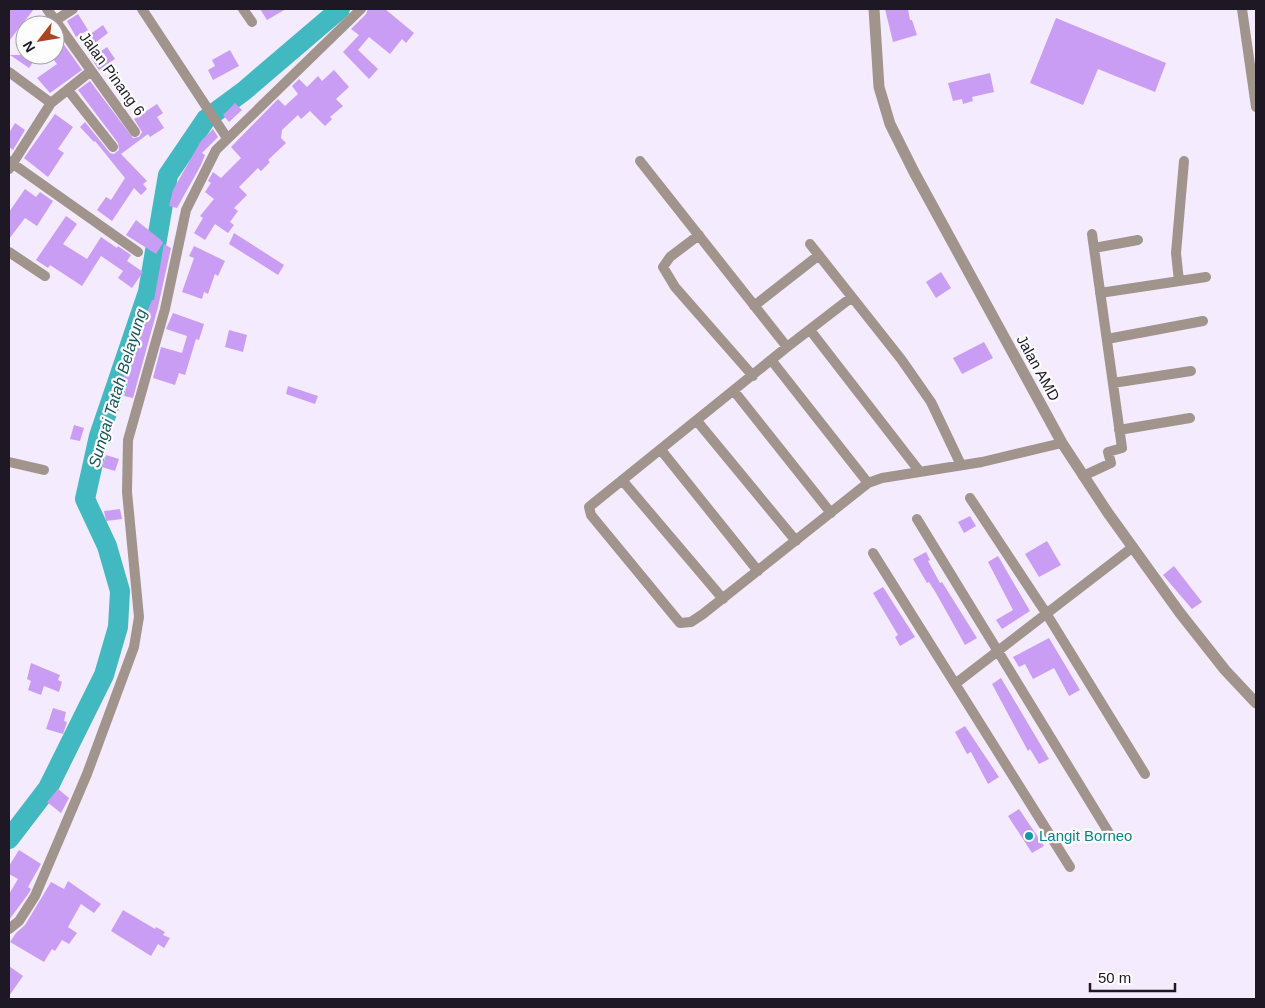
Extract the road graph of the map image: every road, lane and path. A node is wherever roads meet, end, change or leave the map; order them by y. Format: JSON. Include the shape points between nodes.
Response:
{"nodes":[{"id":1,"x":142,"y":9,"type":"edge"},
{"id":2,"x":243,"y":9,"type":"edge"},
{"id":3,"x":361,"y":9,"type":"edge"},
{"id":4,"x":874,"y":9,"type":"edge"},
{"id":5,"x":1242,"y":9,"type":"edge"},
{"id":6,"x":252,"y":22,"type":"dead end"},
{"id":7,"x":65,"y":33,"type":"edge"},
{"id":8,"x":91,"y":71,"type":"junction"},
{"id":9,"x":9,"y":72,"type":"edge"},
{"id":10,"x":68,"y":90,"type":"junction"},
{"id":11,"x":51,"y":103,"type":"junction"},
{"id":12,"x":1256,"y":107,"type":"edge"},
{"id":13,"x":135,"y":132,"type":"dead end"},
{"id":14,"x":227,"y":138,"type":"junction"},
{"id":15,"x":114,"y":147,"type":"dead end"},
{"id":16,"x":640,"y":161,"type":"dead end"},
{"id":17,"x":1184,"y":161,"type":"dead end"},
{"id":18,"x":10,"y":165,"type":"edge"},
{"id":19,"x":1092,"y":234,"type":"dead end"},
{"id":20,"x":699,"y":235,"type":"junction"},
{"id":21,"x":1138,"y":240,"type":"dead end"},
{"id":22,"x":810,"y":244,"type":"dead end"},
{"id":23,"x":1094,"y":248,"type":"junction"},
{"id":24,"x":9,"y":252,"type":"edge"},
{"id":25,"x":138,"y":252,"type":"dead end"},
{"id":26,"x":819,"y":255,"type":"junction"},
{"id":27,"x":45,"y":276,"type":"dead end"},
{"id":28,"x":1206,"y":276,"type":"dead end"},
{"id":29,"x":1179,"y":281,"type":"junction"},
{"id":30,"x":1100,"y":293,"type":"junction"},
{"id":31,"x":852,"y":297,"type":"junction"},
{"id":32,"x":754,"y":306,"type":"junction"},
{"id":33,"x":1203,"y":321,"type":"dead end"},
{"id":34,"x":810,"y":330,"type":"junction"},
{"id":35,"x":1107,"y":340,"type":"junction"},
{"id":36,"x":787,"y":347,"type":"junction"},
{"id":37,"x":772,"y":361,"type":"junction"},
{"id":38,"x":1191,"y":371,"type":"dead end"},
{"id":39,"x":753,"y":376,"type":"junction"},
{"id":40,"x":1113,"y":383,"type":"junction"},
{"id":41,"x":734,"y":391,"type":"junction"},
{"id":42,"x":1190,"y":418,"type":"dead end"},
{"id":43,"x":696,"y":421,"type":"junction"},
{"id":44,"x":1119,"y":430,"type":"junction"},
{"id":45,"x":1062,"y":443,"type":"junction"},
{"id":46,"x":661,"y":450,"type":"junction"},
{"id":47,"x":9,"y":462,"type":"edge"},
{"id":48,"x":961,"y":465,"type":"junction"},
{"id":49,"x":44,"y":470,"type":"dead end"},
{"id":50,"x":920,"y":472,"type":"junction"},
{"id":51,"x":1083,"y":476,"type":"junction"},
{"id":52,"x":622,"y":480,"type":"junction"},
{"id":53,"x":868,"y":483,"type":"junction"},
{"id":54,"x":970,"y":498,"type":"dead end"},
{"id":55,"x":831,"y":513,"type":"junction"},
{"id":56,"x":917,"y":519,"type":"dead end"},
{"id":57,"x":796,"y":541,"type":"junction"},
{"id":58,"x":1133,"y":547,"type":"junction"},
{"id":59,"x":873,"y":553,"type":"dead end"},
{"id":60,"x":758,"y":571,"type":"junction"},
{"id":61,"x":723,"y":599,"type":"junction"},
{"id":62,"x":1046,"y":613,"type":"junction"},
{"id":63,"x":998,"y":652,"type":"junction"},
{"id":64,"x":955,"y":684,"type":"junction"},
{"id":65,"x":1256,"y":703,"type":"edge"},
{"id":66,"x":1145,"y":774,"type":"dead end"},
{"id":67,"x":1109,"y":833,"type":"dead end"},
{"id":68,"x":1070,"y":867,"type":"dead end"},
{"id":69,"x":9,"y":929,"type":"edge"}],
"edges":[{"from":1,"to":14,"type":"street"},
{"from":2,"to":6,"type":"street"},
{"from":3,"to":14,"type":"street"},
{"from":4,"to":45,"type":"street","name":"Jalan AMD","via":[[879,87],[890,124]]},
{"from":5,"to":12,"type":"street"},
{"from":7,"to":8,"type":"street","name":"Jalan Pinang 6"},
{"from":8,"to":10,"type":"street"},
{"from":8,"to":13,"type":"street","name":"Jalan Pinang 6"},
{"from":9,"to":11,"type":"street"},
{"from":10,"to":11,"type":"street"},
{"from":10,"to":15,"type":"street"},
{"from":11,"to":18,"type":"street"},
{"from":14,"to":69,"type":"street","via":[[208,163],[186,210],[165,309],[128,440],[127,492],[139,617],[134,647],[87,774],[35,896],[19,921]]},
{"from":16,"to":20,"type":"street"},
{"from":17,"to":29,"type":"street","via":[[1176,253]]},
{"from":18,"to":25,"type":"street"},
{"from":19,"to":23,"type":"street"},
{"from":20,"to":32,"type":"street"},
{"from":20,"to":39,"type":"street","via":[[670,257],[663,267],[675,287]]},
{"from":21,"to":23,"type":"street"},
{"from":22,"to":26,"type":"street"},
{"from":23,"to":30,"type":"street"},
{"from":24,"to":27,"type":"street"},
{"from":26,"to":31,"type":"street"},
{"from":26,"to":32,"type":"street"},
{"from":28,"to":29,"type":"street"},
{"from":29,"to":30,"type":"street"},
{"from":30,"to":35,"type":"street"},
{"from":31,"to":34,"type":"street"},
{"from":31,"to":48,"type":"street","via":[[931,402]]},
{"from":32,"to":36,"type":"street"},
{"from":33,"to":35,"type":"street"},
{"from":34,"to":36,"type":"street"},
{"from":34,"to":50,"type":"street"},
{"from":35,"to":40,"type":"street"},
{"from":36,"to":37,"type":"street"},
{"from":37,"to":39,"type":"street"},
{"from":37,"to":53,"type":"street"},
{"from":38,"to":40,"type":"street"},
{"from":39,"to":41,"type":"street"},
{"from":40,"to":44,"type":"street"},
{"from":41,"to":43,"type":"street"},
{"from":41,"to":55,"type":"street"},
{"from":42,"to":44,"type":"street"},
{"from":43,"to":46,"type":"street"},
{"from":43,"to":57,"type":"street"},
{"from":44,"to":51,"type":"street","via":[[1122,448],[1108,452],[1111,463]]},
{"from":45,"to":48,"type":"street"},
{"from":45,"to":51,"type":"street","name":"Jalan AMD"},
{"from":46,"to":52,"type":"street"},
{"from":46,"to":60,"type":"street"},
{"from":47,"to":49,"type":"street"},
{"from":48,"to":50,"type":"street"},
{"from":50,"to":53,"type":"street"},
{"from":51,"to":58,"type":"street","name":"Jalan AMD"},
{"from":52,"to":61,"type":"street"},
{"from":52,"to":61,"type":"street","via":[[594,501],[589,507],[591,515],[680,623],[691,622]]},
{"from":53,"to":55,"type":"street"},
{"from":54,"to":62,"type":"street"},
{"from":55,"to":57,"type":"street"},
{"from":56,"to":63,"type":"street"},
{"from":57,"to":60,"type":"street"},
{"from":58,"to":62,"type":"street"},
{"from":58,"to":65,"type":"street","name":"Jalan AMD","via":[[1185,620]]},
{"from":59,"to":64,"type":"street"},
{"from":60,"to":61,"type":"street"},
{"from":62,"to":63,"type":"street"},
{"from":62,"to":66,"type":"street"},
{"from":63,"to":64,"type":"street"},
{"from":63,"to":67,"type":"street"},
{"from":64,"to":68,"type":"street"}]}
